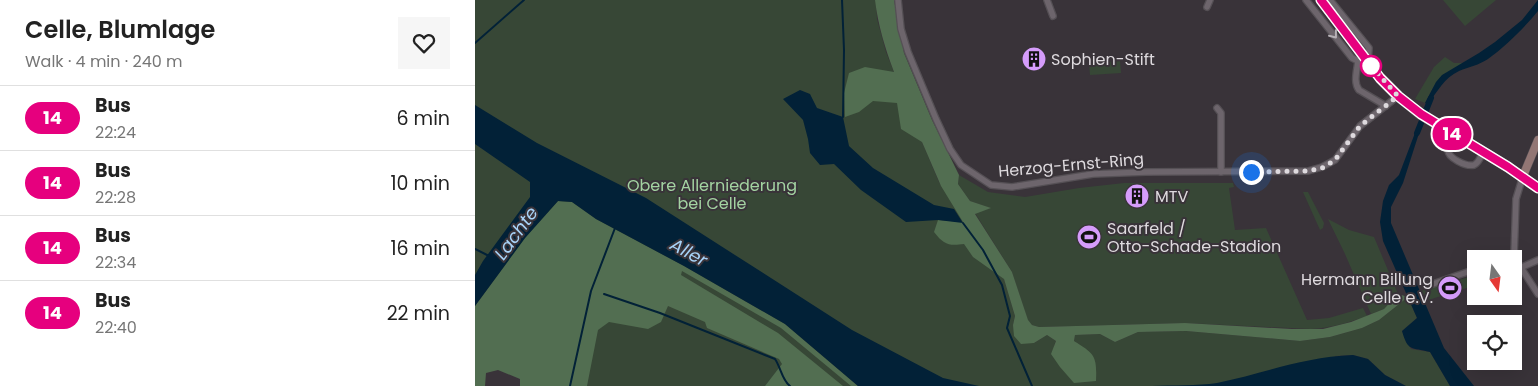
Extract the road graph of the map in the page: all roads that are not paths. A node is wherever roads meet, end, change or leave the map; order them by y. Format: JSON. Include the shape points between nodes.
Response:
{"nodes":[{"id":1,"x":898,"y":0,"type":"edge"},
{"id":2,"x":1047,"y":0,"type":"edge"},
{"id":3,"x":1210,"y":0,"type":"edge"},
{"id":4,"x":1306,"y":0,"type":"edge"},
{"id":5,"x":1321,"y":0,"type":"edge"},
{"id":6,"x":1330,"y":0,"type":"edge"},
{"id":7,"x":1207,"y":7,"type":"dead end"},
{"id":8,"x":1053,"y":16,"type":"dead end"},
{"id":9,"x":1338,"y":16,"type":"junction"},
{"id":10,"x":1363,"y":61,"type":"junction"},
{"id":11,"x":1398,"y":96,"type":"junction"},
{"id":12,"x":1386,"y":106,"type":"junction"},
{"id":13,"x":1217,"y":108,"type":"dead end"},
{"id":14,"x":1453,"y":134,"type":"junction"},
{"id":15,"x":1538,"y":140,"type":"edge"},
{"id":16,"x":1483,"y":152,"type":"junction"},
{"id":17,"x":1221,"y":172,"type":"junction"},
{"id":18,"x":1523,"y":176,"type":"junction"},
{"id":19,"x":1538,"y":188,"type":"edge"},
{"id":20,"x":1513,"y":250,"type":"edge"},
{"id":21,"x":1538,"y":260,"type":"edge"},
{"id":22,"x":1523,"y":267,"type":"edge"},
{"id":23,"x":1523,"y":272,"type":"edge"},
{"id":24,"x":1467,"y":273,"type":"edge"},
{"id":25,"x":1429,"y":285,"type":"dead end"},
{"id":26,"x":1538,"y":294,"type":"edge"}],
"edges":[{"from":1,"to":17,"type":"street","name":"Herzog-Ernst-Ring","via":[[907,52],[950,149],[961,165],[991,185],[1033,185],[1093,174]]},
{"from":2,"to":8,"type":"street"},
{"from":3,"to":7,"type":"street"},
{"from":4,"to":10,"type":"street","one_way":true,"via":[[1352,58]]},
{"from":5,"to":9,"type":"main road"},
{"from":6,"to":9,"type":"street"},
{"from":9,"to":10,"type":"main road"},
{"from":10,"to":11,"type":"main road"},
{"from":10,"to":12,"type":"street","via":[[1355,81],[1359,90]]},
{"from":11,"to":12,"type":"street","name":"Herzog-Ernst-Ring"},
{"from":11,"to":14,"type":"main road"},
{"from":12,"to":17,"type":"street","name":"Herzog-Ernst-Ring","via":[[1360,126],[1335,160],[1322,168]]},
{"from":13,"to":17,"type":"street","via":[[1221,113]]},
{"from":14,"to":16,"type":"main road"},
{"from":14,"to":16,"type":"street","via":[[1448,148],[1451,157],[1467,166],[1477,163]]},
{"from":15,"to":18,"type":"street"},
{"from":16,"to":18,"type":"main road"},
{"from":18,"to":19,"type":"main road"},
{"from":18,"to":20,"type":"street","via":[[1516,200]]},
{"from":21,"to":22,"type":"street"},
{"from":23,"to":26,"type":"street"},
{"from":24,"to":25,"type":"street"}]}
